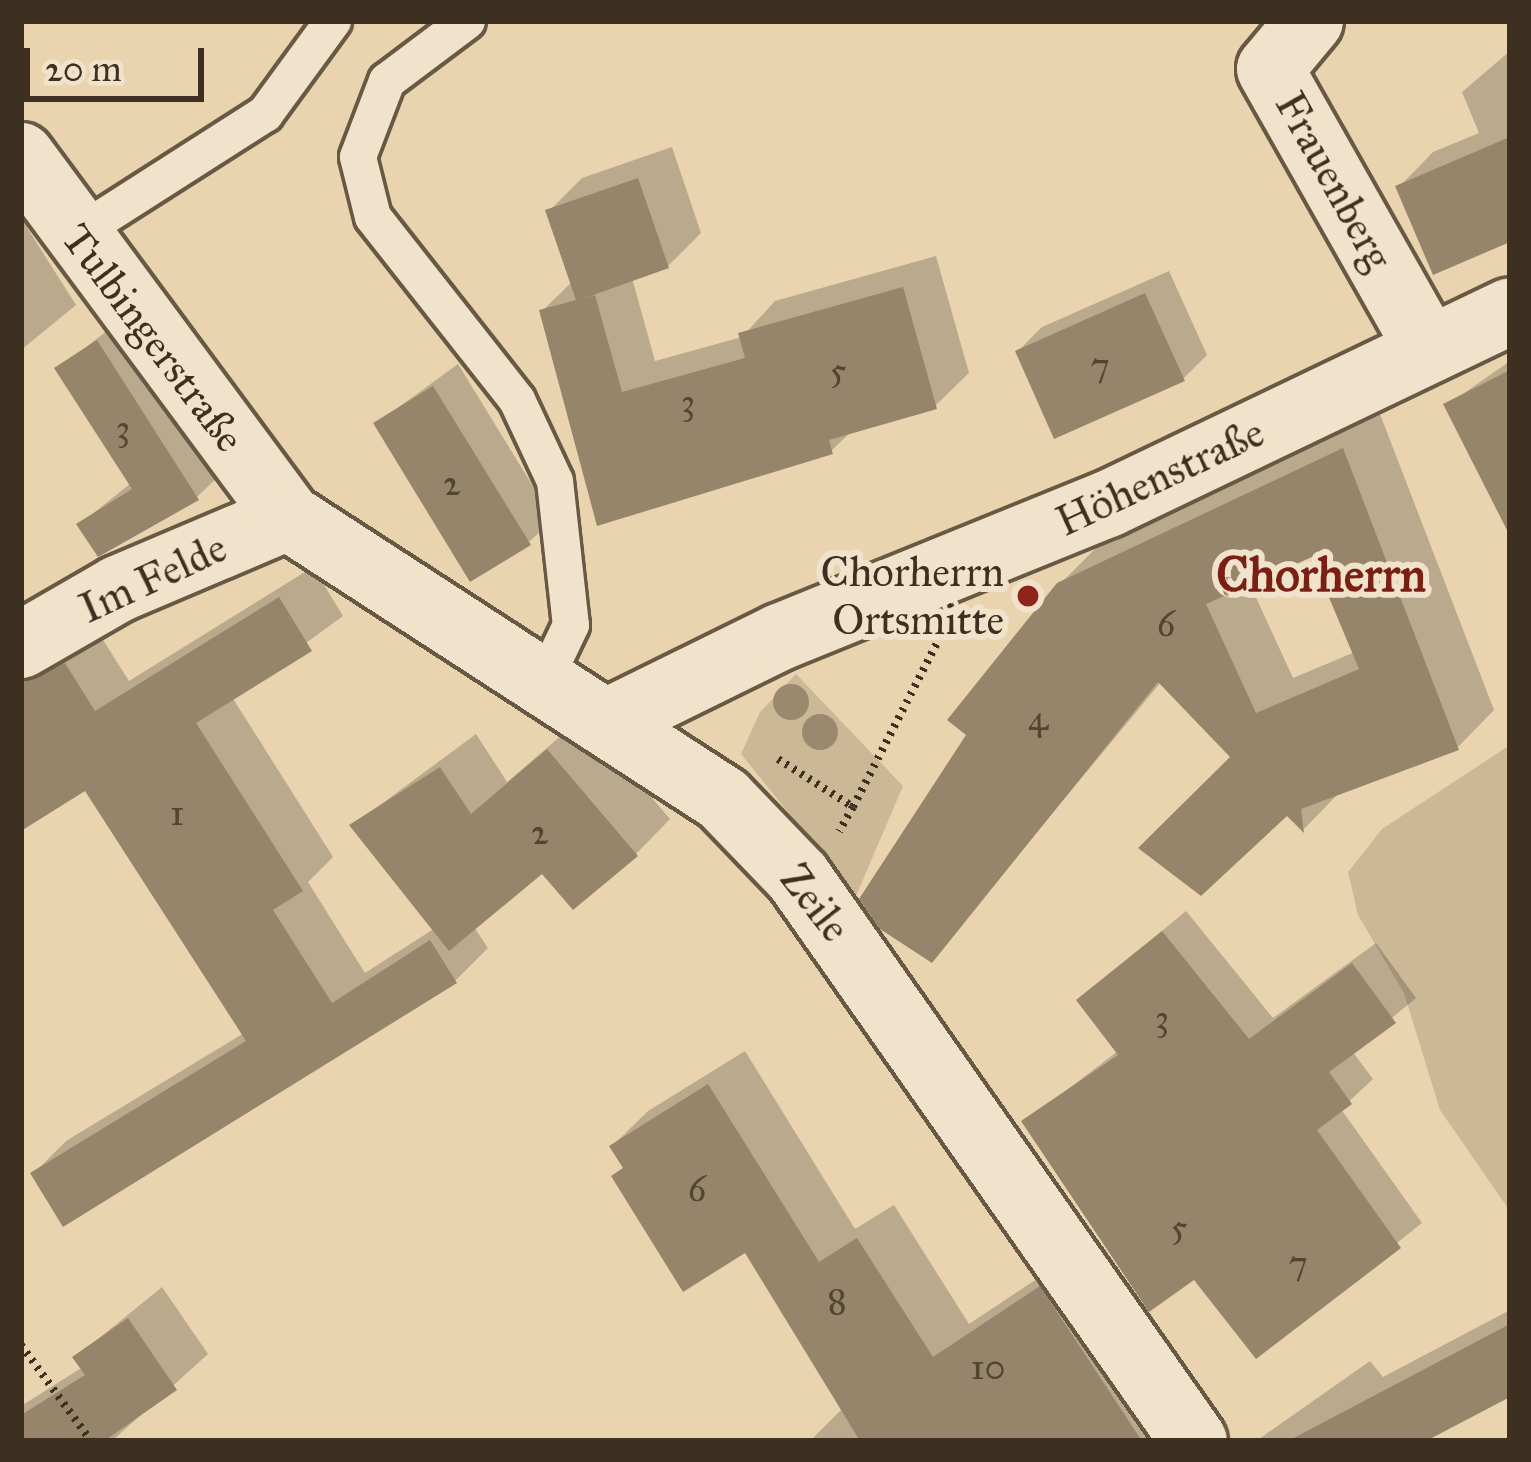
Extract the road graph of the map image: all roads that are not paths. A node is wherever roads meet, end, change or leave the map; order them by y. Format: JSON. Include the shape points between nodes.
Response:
{"nodes":[{"id":1,"x":333,"y":21,"type":"edge"},
{"id":2,"x":467,"y":21,"type":"edge"},
{"id":3,"x":1310,"y":21,"type":"edge"},
{"id":4,"x":21,"y":156,"type":"edge"},
{"id":5,"x":74,"y":236,"type":"junction"},
{"id":6,"x":1510,"y":311,"type":"edge"},
{"id":7,"x":1428,"y":348,"type":"junction"},
{"id":8,"x":288,"y":518,"type":"junction"},
{"id":9,"x":21,"y":645,"type":"edge"},
{"id":10,"x":541,"y":688,"type":"junction"},
{"id":11,"x":609,"y":721,"type":"junction"},
{"id":12,"x":1194,"y":1441,"type":"edge"}],
"edges":[{"from":1,"to":5,"type":"lane","via":[[265,114]]},
{"from":2,"to":10,"type":"lane","via":[[387,81],[358,158],[373,217],[517,400],[554,481],[571,625]]},
{"from":3,"to":7,"type":"main road","name":"Frauenberg","via":[[1270,69]]},
{"from":4,"to":5,"type":"main road","name":"Tulbingerstraße"},
{"from":5,"to":8,"type":"main road","name":"Tulbingerstraße"},
{"from":6,"to":7,"type":"main road","name":"Höhenstraße"},
{"from":7,"to":11,"type":"main road","name":"Höhenstraße"},
{"from":8,"to":9,"type":"main road","name":"Im Felde"},
{"from":8,"to":10,"type":"main road","name":"Zeile"},
{"from":10,"to":11,"type":"main road","name":"Zeile"},
{"from":11,"to":12,"type":"main road","name":"Zeile","via":[[723,800],[799,877]]}]}
